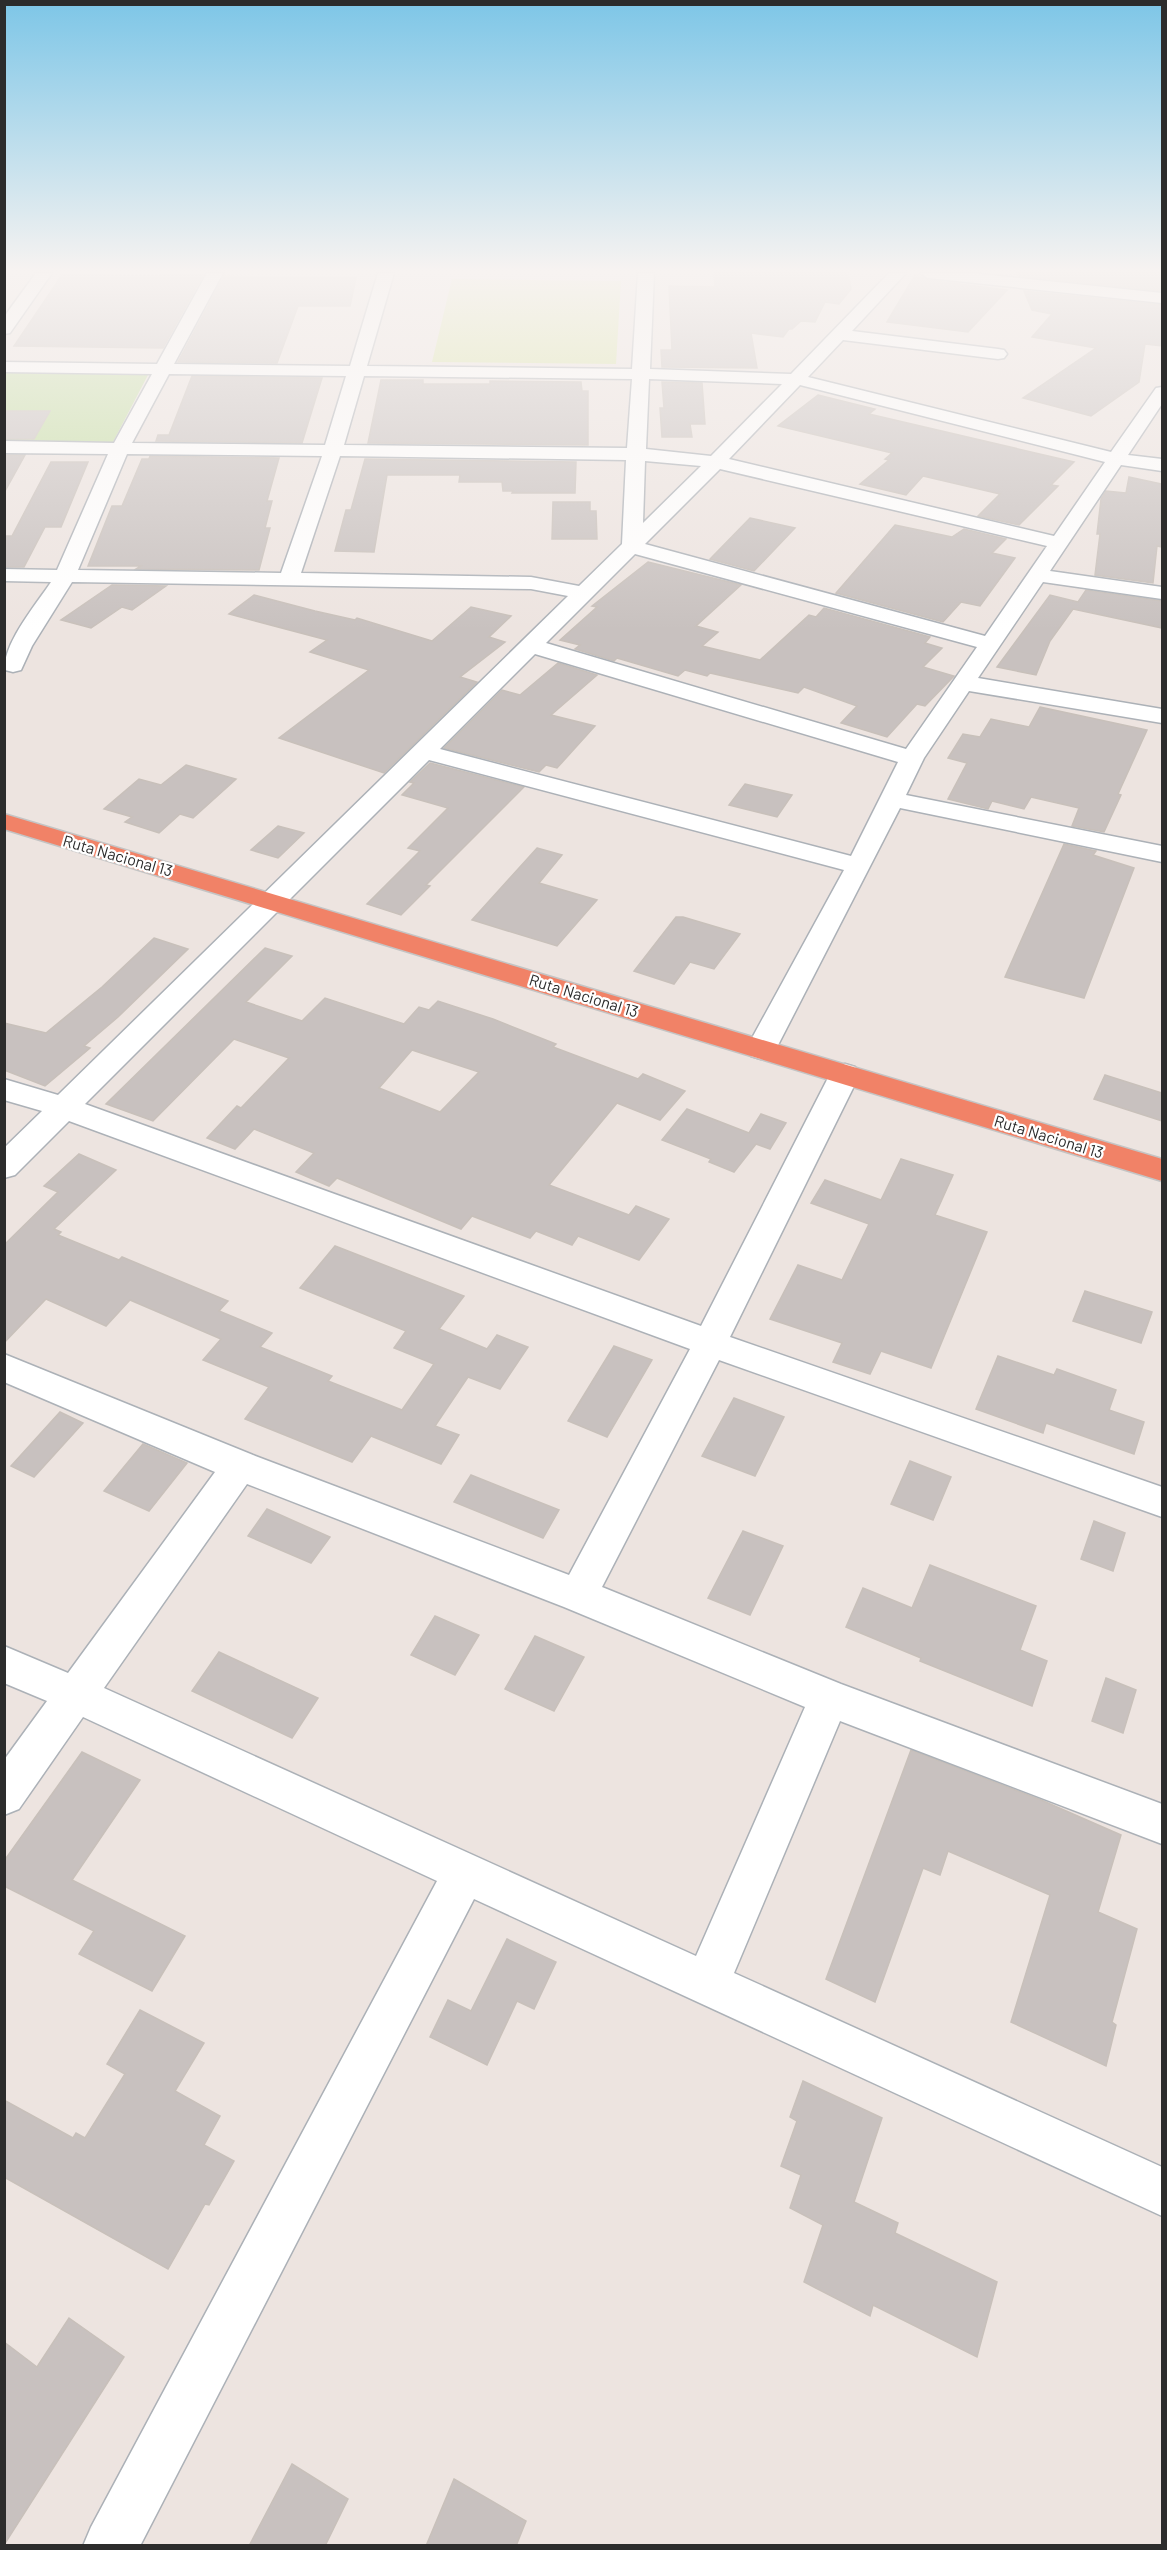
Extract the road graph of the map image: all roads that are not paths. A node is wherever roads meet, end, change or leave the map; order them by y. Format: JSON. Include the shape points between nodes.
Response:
{"nodes":[{"id":1,"x":150,"y":392,"type":"edge"},
{"id":2,"x":351,"y":392,"type":"edge"},
{"id":3,"x":640,"y":392,"type":"edge"},
{"id":4,"x":783,"y":392,"type":"edge"},
{"id":5,"x":847,"y":392,"type":"edge"},
{"id":6,"x":1162,"y":392,"type":"edge"},
{"id":7,"x":4,"y":447,"type":"edge"},
{"id":8,"x":120,"y":448,"type":"junction"},
{"id":9,"x":333,"y":450,"type":"junction"},
{"id":10,"x":635,"y":454,"type":"junction"},
{"id":11,"x":1116,"y":459,"type":"junction"},
{"id":12,"x":716,"y":462,"type":"junction"},
{"id":13,"x":1162,"y":465,"type":"edge"},
{"id":14,"x":1059,"y":543,"type":"junction"},
{"id":15,"x":632,"y":547,"type":"junction"},
{"id":16,"x":4,"y":575,"type":"edge"},
{"id":17,"x":1037,"y":575,"type":"junction"},
{"id":18,"x":65,"y":576,"type":"junction"},
{"id":19,"x":289,"y":579,"type":"junction"},
{"id":20,"x":585,"y":593,"type":"junction"},
{"id":21,"x":1162,"y":594,"type":"edge"},
{"id":22,"x":991,"y":644,"type":"junction"},
{"id":23,"x":531,"y":646,"type":"junction"},
{"id":24,"x":13,"y":665,"type":"dead end"},
{"id":25,"x":964,"y":683,"type":"junction"},
{"id":26,"x":1162,"y":716,"type":"edge"},
{"id":27,"x":425,"y":752,"type":"junction"},
{"id":28,"x":912,"y":758,"type":"junction"},
{"id":29,"x":892,"y":799,"type":"junction"},
{"id":30,"x":4,"y":821,"type":"edge"},
{"id":31,"x":1162,"y":854,"type":"edge"},
{"id":32,"x":859,"y":866,"type":"junction"},
{"id":33,"x":275,"y":901,"type":"junction"},
{"id":34,"x":761,"y":1048,"type":"junction"},
{"id":35,"x":845,"y":1074,"type":"junction"},
{"id":36,"x":4,"y":1089,"type":"edge"},
{"id":37,"x":65,"y":1108,"type":"junction"},
{"id":38,"x":4,"y":1167,"type":"edge"},
{"id":39,"x":1162,"y":1170,"type":"edge"},
{"id":40,"x":710,"y":1343,"type":"junction"},
{"id":41,"x":4,"y":1366,"type":"edge"},
{"id":42,"x":240,"y":1466,"type":"junction"},
{"id":43,"x":1162,"y":1502,"type":"edge"},
{"id":44,"x":578,"y":1595,"type":"junction"},
{"id":45,"x":4,"y":1664,"type":"edge"},
{"id":46,"x":77,"y":1695,"type":"junction"},
{"id":47,"x":829,"y":1698,"type":"junction"},
{"id":48,"x":4,"y":1795,"type":"edge"},
{"id":49,"x":1162,"y":1824,"type":"edge"},
{"id":50,"x":465,"y":1872,"type":"junction"},
{"id":51,"x":707,"y":1983,"type":"junction"},
{"id":52,"x":1162,"y":2192,"type":"edge"},
{"id":53,"x":110,"y":2546,"type":"edge"}],
"edges":[{"from":1,"to":8,"type":"street"},
{"from":2,"to":9,"type":"street"},
{"from":3,"to":10,"type":"street"},
{"from":4,"to":12,"type":"street"},
{"from":5,"to":11,"type":"street"},
{"from":6,"to":11,"type":"street"},
{"from":7,"to":8,"type":"street"},
{"from":8,"to":9,"type":"street"},
{"from":8,"to":18,"type":"street"},
{"from":9,"to":10,"type":"street"},
{"from":9,"to":19,"type":"street"},
{"from":10,"to":12,"type":"street"},
{"from":10,"to":15,"type":"street"},
{"from":11,"to":13,"type":"street"},
{"from":11,"to":14,"type":"street"},
{"from":12,"to":14,"type":"street"},
{"from":12,"to":15,"type":"street"},
{"from":14,"to":17,"type":"street"},
{"from":15,"to":20,"type":"street"},
{"from":15,"to":22,"type":"street"},
{"from":16,"to":18,"type":"street"},
{"from":17,"to":21,"type":"street"},
{"from":17,"to":22,"type":"street"},
{"from":18,"to":19,"type":"street"},
{"from":18,"to":24,"type":"street"},
{"from":19,"to":20,"type":"street","via":[[531,583]]},
{"from":20,"to":23,"type":"street"},
{"from":22,"to":25,"type":"street"},
{"from":23,"to":27,"type":"street"},
{"from":23,"to":28,"type":"street"},
{"from":25,"to":26,"type":"street"},
{"from":25,"to":28,"type":"street"},
{"from":27,"to":32,"type":"street"},
{"from":27,"to":33,"type":"street"},
{"from":28,"to":29,"type":"street"},
{"from":29,"to":31,"type":"street"},
{"from":29,"to":32,"type":"street"},
{"from":30,"to":33,"type":"highway","name":"Ruta Nacional 13"},
{"from":32,"to":34,"type":"street"},
{"from":33,"to":34,"type":"highway","name":"Ruta Nacional 13"},
{"from":33,"to":37,"type":"street"},
{"from":34,"to":35,"type":"highway","name":"Ruta Nacional 13"},
{"from":35,"to":39,"type":"highway","name":"Ruta Nacional 13"},
{"from":35,"to":40,"type":"street"},
{"from":36,"to":37,"type":"street"},
{"from":37,"to":38,"type":"street"},
{"from":37,"to":40,"type":"street"},
{"from":40,"to":43,"type":"street"},
{"from":40,"to":44,"type":"street"},
{"from":41,"to":42,"type":"street"},
{"from":42,"to":44,"type":"street"},
{"from":42,"to":46,"type":"street"},
{"from":44,"to":47,"type":"street"},
{"from":45,"to":46,"type":"street"},
{"from":46,"to":48,"type":"street"},
{"from":46,"to":50,"type":"street"},
{"from":47,"to":49,"type":"street"},
{"from":47,"to":51,"type":"street"},
{"from":50,"to":51,"type":"street"},
{"from":50,"to":53,"type":"street"},
{"from":51,"to":52,"type":"street"}]}
